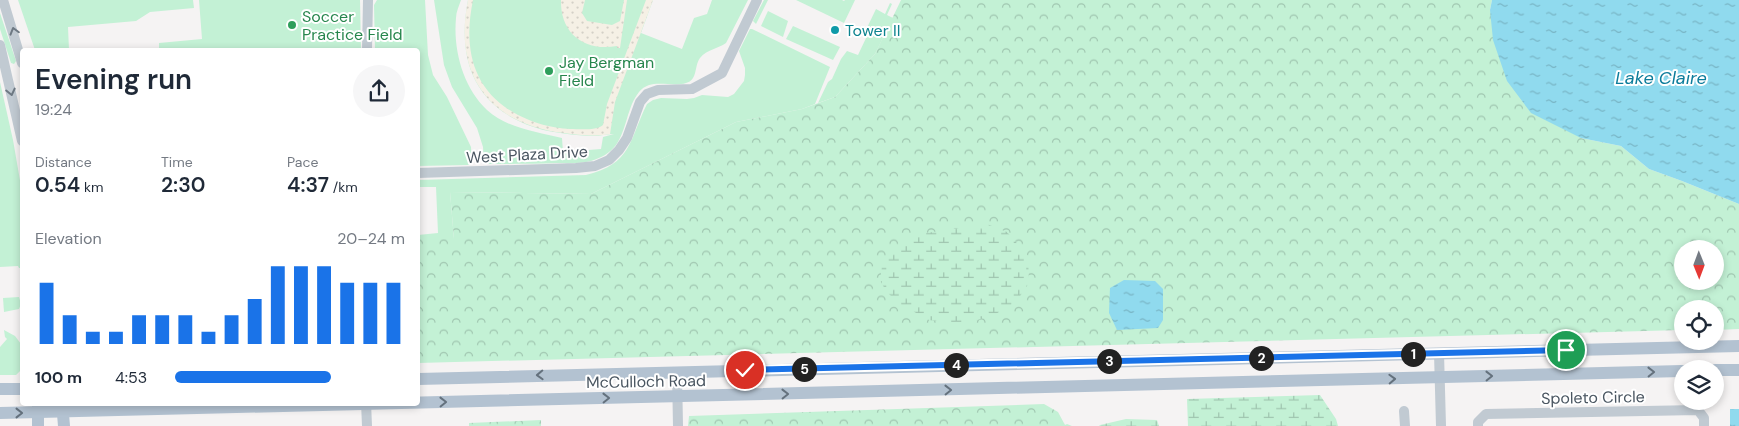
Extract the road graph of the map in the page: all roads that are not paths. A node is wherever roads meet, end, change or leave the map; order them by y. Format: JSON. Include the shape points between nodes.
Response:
{"nodes":[{"id":1,"x":3,"y":0,"type":"edge"},
{"id":2,"x":368,"y":0,"type":"edge"},
{"id":3,"x":757,"y":0,"type":"edge"},
{"id":4,"x":0,"y":45,"type":"edge"},
{"id":5,"x":367,"y":48,"type":"edge"},
{"id":6,"x":20,"y":56,"type":"edge"},
{"id":7,"x":20,"y":132,"type":"edge"},
{"id":8,"x":420,"y":173,"type":"edge"},
{"id":9,"x":1739,"y":346,"type":"edge"},
{"id":10,"x":1439,"y":353,"type":"junction"},
{"id":11,"x":1724,"y":370,"type":"edge"},
{"id":12,"x":1739,"y":370,"type":"edge"},
{"id":13,"x":1674,"y":371,"type":"edge"},
{"id":14,"x":676,"y":372,"type":"junction"},
{"id":15,"x":1440,"y":377,"type":"junction"},
{"id":16,"x":420,"y":379,"type":"edge"},
{"id":17,"x":0,"y":389,"type":"edge"},
{"id":18,"x":20,"y":389,"type":"edge"},
{"id":19,"x":677,"y":397,"type":"junction"},
{"id":20,"x":420,"y":402,"type":"edge"},
{"id":21,"x":184,"y":406,"type":"edge"},
{"id":22,"x":366,"y":406,"type":"edge"},
{"id":23,"x":62,"y":408,"type":"edge"},
{"id":24,"x":1404,"y":411,"type":"dead end"},
{"id":25,"x":0,"y":413,"type":"edge"},
{"id":26,"x":38,"y":414,"type":"edge"},
{"id":27,"x":64,"y":426,"type":"edge"},
{"id":28,"x":367,"y":426,"type":"edge"},
{"id":29,"x":678,"y":426,"type":"edge"},
{"id":30,"x":1405,"y":426,"type":"edge"},
{"id":31,"x":1441,"y":426,"type":"edge"},
{"id":32,"x":1478,"y":426,"type":"edge"},
{"id":33,"x":1704,"y":426,"type":"edge"}],
"edges":[{"from":6,"to":1,"type":"street","one_way":true},
{"from":2,"to":5,"type":"street"},
{"from":3,"to":8,"type":"street","name":"West Plaza Drive","via":[[722,73],[692,89],[658,90],[647,94],[640,102],[627,138],[609,160],[595,166],[576,168]]},
{"from":4,"to":7,"type":"street","one_way":true},
{"from":9,"to":10,"type":"main road","name":"McCulloch Road"},
{"from":10,"to":14,"type":"main road","name":"McCulloch Road"},
{"from":10,"to":15,"type":"street"},
{"from":11,"to":12,"type":"main road"},
{"from":15,"to":13,"type":"main road","name":"McCulloch Road","one_way":true},
{"from":14,"to":16,"type":"main road","name":"McCulloch Road","one_way":true},
{"from":14,"to":19,"type":"street"},
{"from":19,"to":15,"type":"main road","name":"McCulloch Road","one_way":true},
{"from":15,"to":31,"type":"street"},
{"from":17,"to":18,"type":"main road"},
{"from":20,"to":19,"type":"main road","name":"McCulloch Road","one_way":true},
{"from":19,"to":29,"type":"street"},
{"from":21,"to":23,"type":"main road","name":"McCulloch Road"},
{"from":22,"to":28,"type":"street"},
{"from":23,"to":26,"type":"main road","name":"McCulloch Road"},
{"from":23,"to":27,"type":"main road"},
{"from":24,"to":30,"type":"street"},
{"from":25,"to":26,"type":"main road","name":"McCulloch Road","one_way":true},
{"from":32,"to":33,"type":"street","name":"Spoleto Circle","via":[[1486,414],[1698,410],[1704,418]]}]}
